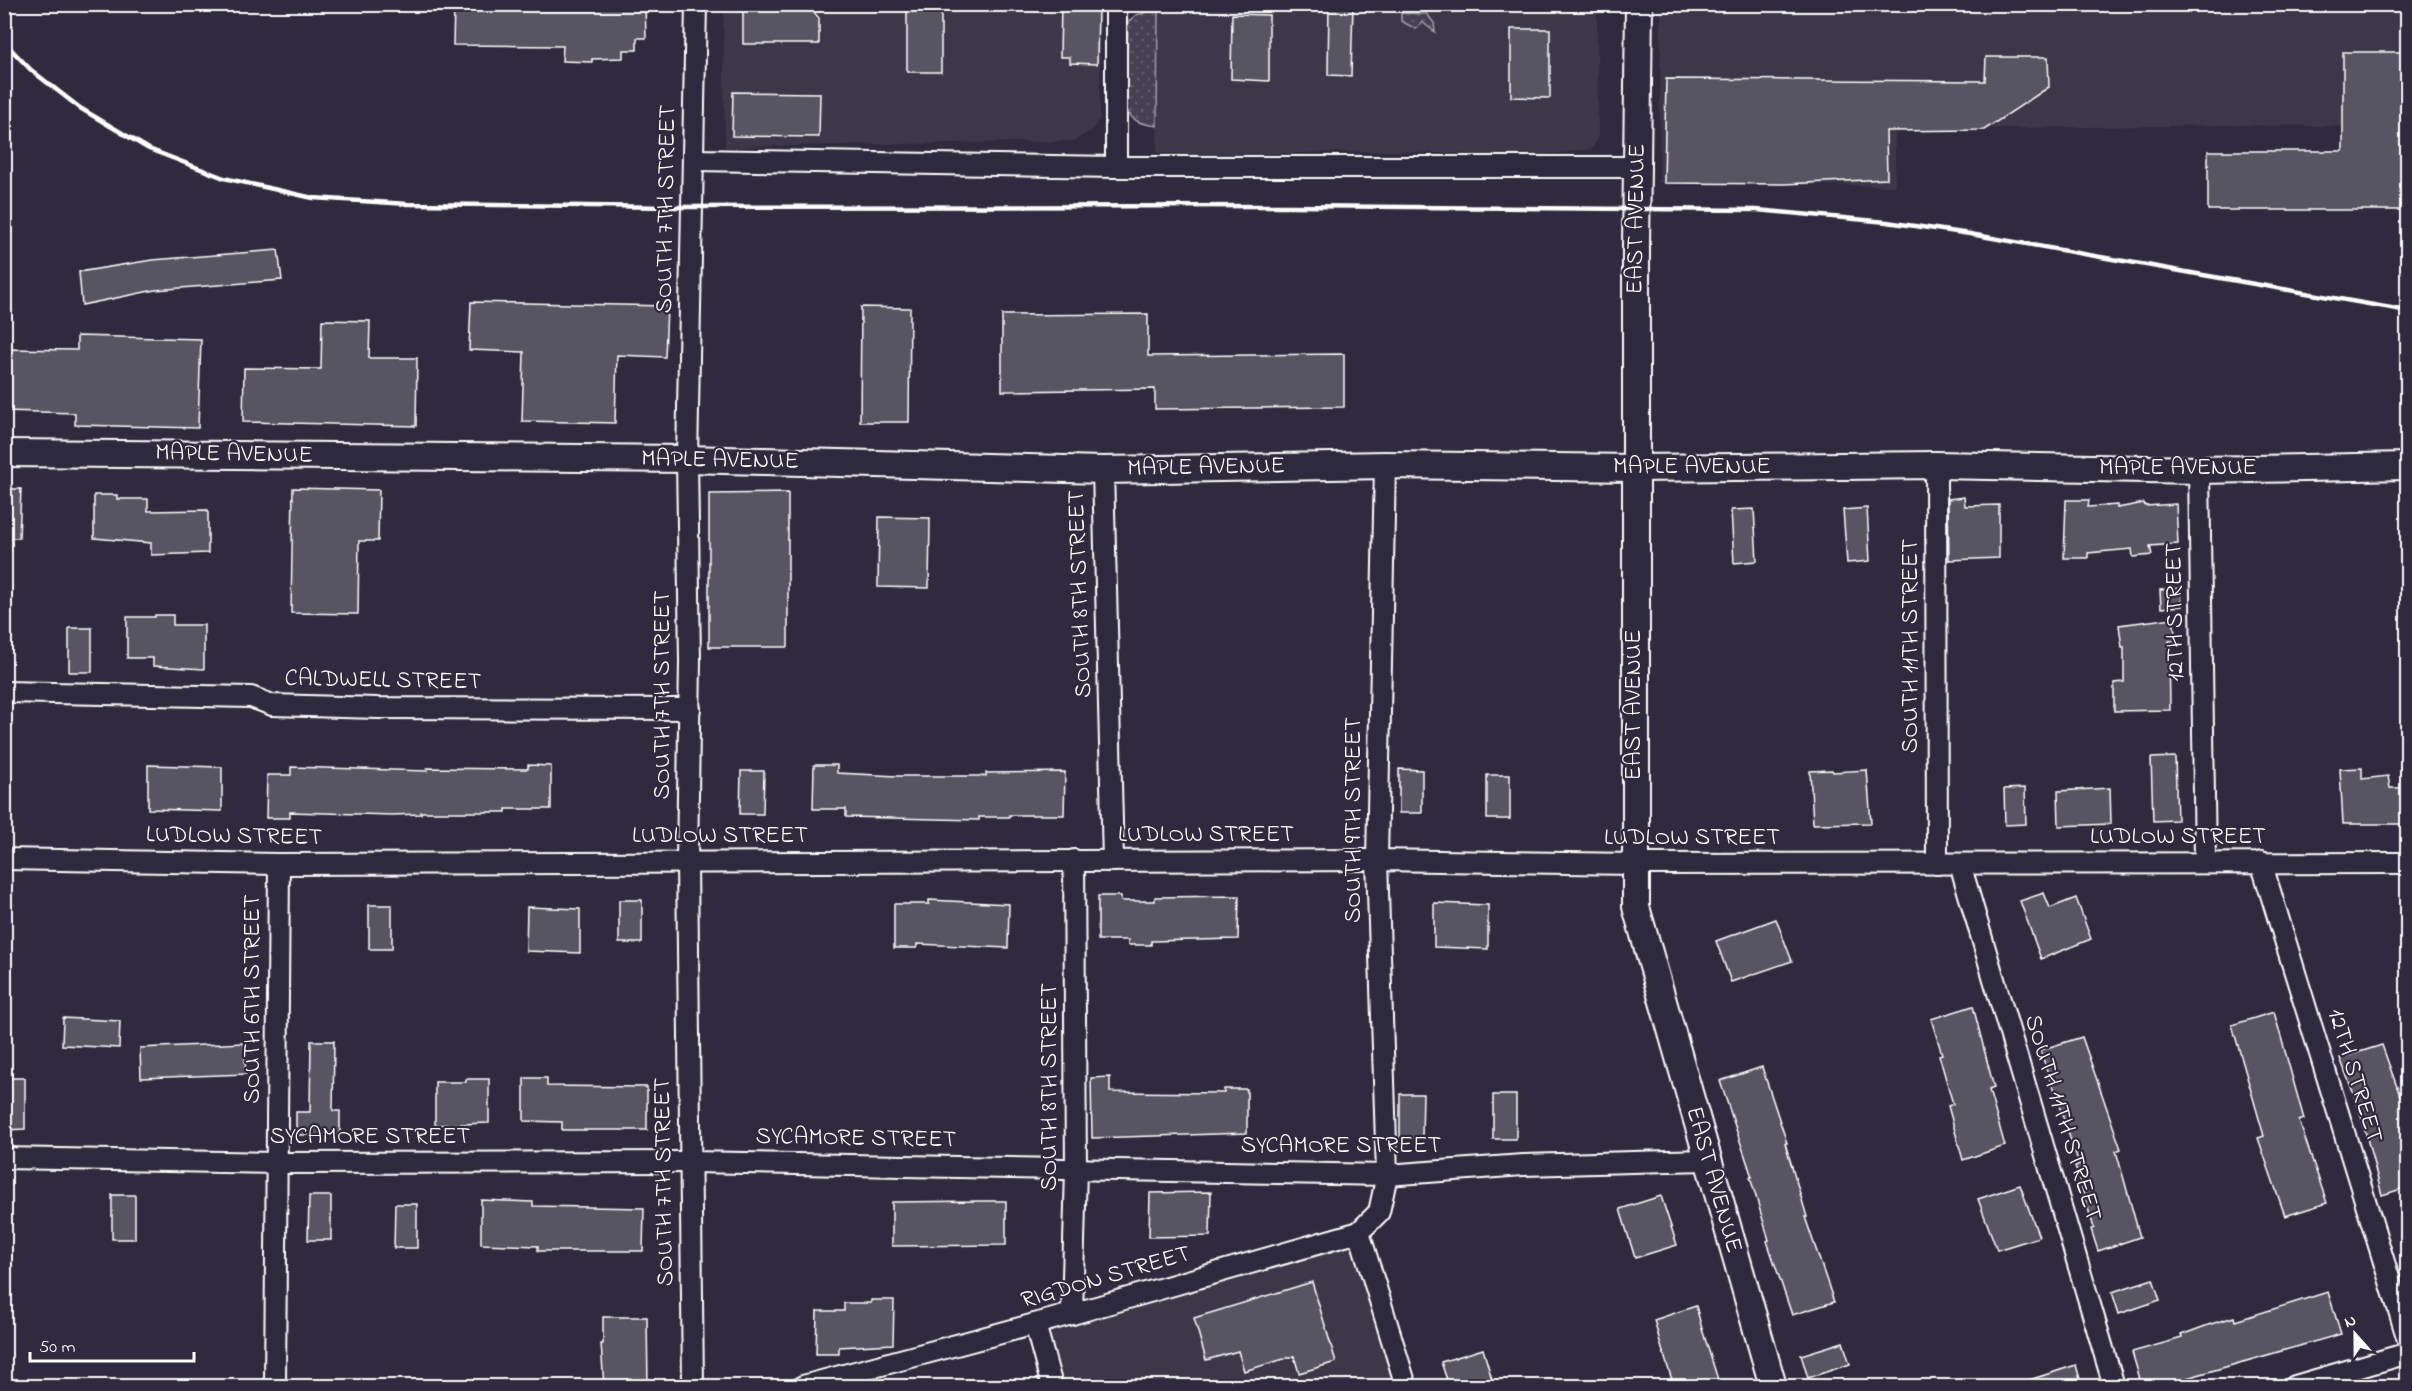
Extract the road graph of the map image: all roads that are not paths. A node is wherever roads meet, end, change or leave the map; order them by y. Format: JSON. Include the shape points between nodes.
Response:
{"nodes":[{"id":1,"x":696,"y":4,"type":"edge"},
{"id":2,"x":1116,"y":4,"type":"edge"},
{"id":3,"x":1639,"y":4,"type":"edge"},
{"id":4,"x":694,"y":160,"type":"junction"},
{"id":5,"x":1116,"y":167,"type":"junction"},
{"id":6,"x":1637,"y":167,"type":"junction"},
{"id":7,"x":4,"y":453,"type":"edge"},
{"id":8,"x":687,"y":459,"type":"junction"},
{"id":9,"x":1385,"y":465,"type":"junction"},
{"id":10,"x":1936,"y":465,"type":"junction"},
{"id":11,"x":2408,"y":466,"type":"edge"},
{"id":12,"x":1635,"y":468,"type":"junction"},
{"id":13,"x":1103,"y":470,"type":"junction"},
{"id":14,"x":2199,"y":470,"type":"junction"},
{"id":15,"x":4,"y":692,"type":"edge"},
{"id":16,"x":690,"y":709,"type":"junction"},
{"id":17,"x":4,"y":859,"type":"edge"},
{"id":18,"x":1074,"y":860,"type":"junction"},
{"id":19,"x":1377,"y":860,"type":"junction"},
{"id":20,"x":1113,"y":861,"type":"junction"},
{"id":21,"x":2205,"y":861,"type":"junction"},
{"id":22,"x":687,"y":862,"type":"junction"},
{"id":23,"x":2262,"y":862,"type":"junction"},
{"id":24,"x":2408,"y":863,"type":"edge"},
{"id":25,"x":279,"y":864,"type":"junction"},
{"id":26,"x":1634,"y":864,"type":"junction"},
{"id":27,"x":1937,"y":864,"type":"junction"},
{"id":28,"x":1960,"y":864,"type":"junction"},
{"id":29,"x":4,"y":1158,"type":"edge"},
{"id":30,"x":1706,"y":1160,"type":"junction"},
{"id":31,"x":691,"y":1162,"type":"junction"},
{"id":32,"x":278,"y":1163,"type":"junction"},
{"id":33,"x":1076,"y":1169,"type":"junction"},
{"id":34,"x":1386,"y":1175,"type":"junction"},
{"id":35,"x":1359,"y":1232,"type":"junction"},
{"id":36,"x":1072,"y":1314,"type":"junction"},
{"id":37,"x":1035,"y":1324,"type":"junction"},
{"id":38,"x":2408,"y":1340,"type":"edge"},
{"id":39,"x":2408,"y":1353,"type":"edge"},
{"id":40,"x":275,"y":1386,"type":"edge"},
{"id":41,"x":693,"y":1386,"type":"edge"},
{"id":42,"x":803,"y":1386,"type":"edge"},
{"id":43,"x":1052,"y":1386,"type":"edge"},
{"id":44,"x":1406,"y":1386,"type":"edge"},
{"id":45,"x":1773,"y":1386,"type":"edge"},
{"id":46,"x":2114,"y":1386,"type":"edge"},
{"id":47,"x":2295,"y":1386,"type":"edge"}],
"edges":[{"from":1,"to":4,"type":"street","name":"SOUTH 7TH STREET"},
{"from":2,"to":5,"type":"street"},
{"from":3,"to":6,"type":"street","name":"EAST AVENUE"},
{"from":4,"to":5,"type":"street"},
{"from":4,"to":8,"type":"street","name":"SOUTH 7TH STREET"},
{"from":5,"to":6,"type":"street"},
{"from":6,"to":12,"type":"street","name":"EAST AVENUE"},
{"from":7,"to":8,"type":"street","name":"MAPLE AVENUE"},
{"from":8,"to":13,"type":"street","name":"MAPLE AVENUE"},
{"from":8,"to":16,"type":"street","name":"SOUTH 7TH STREET"},
{"from":9,"to":12,"type":"street","name":"MAPLE AVENUE"},
{"from":9,"to":13,"type":"street","name":"MAPLE AVENUE"},
{"from":9,"to":19,"type":"street","name":"SOUTH 9TH STREET"},
{"from":10,"to":12,"type":"street","name":"MAPLE AVENUE"},
{"from":10,"to":14,"type":"street","name":"MAPLE AVENUE"},
{"from":10,"to":27,"type":"street","name":"SOUTH 11TH STREET"},
{"from":11,"to":14,"type":"street","name":"MAPLE AVENUE"},
{"from":12,"to":26,"type":"street","name":"EAST AVENUE"},
{"from":13,"to":20,"type":"street","name":"SOUTH 8TH STREET"},
{"from":14,"to":21,"type":"street","name":"12TH STREET"},
{"from":15,"to":16,"type":"street","name":"CALDWELL STREET","via":[[251,697],[272,705],[377,708]]},
{"from":16,"to":22,"type":"street","name":"SOUTH 7TH STREET"},
{"from":17,"to":25,"type":"street","name":"LUDLOW STREET"},
{"from":18,"to":20,"type":"street","name":"LUDLOW STREET"},
{"from":18,"to":22,"type":"street","name":"LUDLOW STREET"},
{"from":18,"to":33,"type":"street","name":"SOUTH 8TH STREET"},
{"from":19,"to":20,"type":"street","name":"LUDLOW STREET"},
{"from":19,"to":26,"type":"street","name":"LUDLOW STREET"},
{"from":19,"to":34,"type":"street","name":"SOUTH 9TH STREET"},
{"from":21,"to":23,"type":"street","name":"LUDLOW STREET"},
{"from":21,"to":28,"type":"street","name":"LUDLOW STREET"},
{"from":22,"to":25,"type":"street","name":"LUDLOW STREET"},
{"from":22,"to":31,"type":"street","name":"SOUTH 7TH STREET"},
{"from":23,"to":24,"type":"street","name":"LUDLOW STREET"},
{"from":23,"to":38,"type":"street","name":"12TH STREET"},
{"from":25,"to":32,"type":"street","name":"SOUTH 6TH STREET"},
{"from":26,"to":27,"type":"street","name":"LUDLOW STREET"},
{"from":26,"to":30,"type":"street","name":"EAST AVENUE","via":[[1636,907]]},
{"from":27,"to":28,"type":"street","name":"LUDLOW STREET"},
{"from":28,"to":46,"type":"street","name":"SOUTH 11TH STREET"},
{"from":29,"to":32,"type":"street","name":"SYCAMORE STREET"},
{"from":30,"to":34,"type":"street","name":"SYCAMORE STREET","via":[[1522,1165]]},
{"from":30,"to":45,"type":"street","name":"EAST AVENUE"},
{"from":31,"to":32,"type":"street","name":"SYCAMORE STREET"},
{"from":31,"to":33,"type":"street","name":"SYCAMORE STREET"},
{"from":31,"to":41,"type":"street","name":"SOUTH 7TH STREET"},
{"from":32,"to":40,"type":"street","name":"SOUTH 6TH STREET"},
{"from":33,"to":34,"type":"street","name":"SYCAMORE STREET"},
{"from":33,"to":36,"type":"street","name":"SOUTH 8TH STREET"},
{"from":34,"to":35,"type":"street","via":[[1379,1212]]},
{"from":35,"to":36,"type":"street","name":"RIGDON STREET"},
{"from":35,"to":44,"type":"street"},
{"from":36,"to":37,"type":"street","name":"RIGDON STREET"},
{"from":37,"to":42,"type":"street","name":"RIGDON STREET"},
{"from":37,"to":43,"type":"street"},
{"from":39,"to":47,"type":"street"}]}
